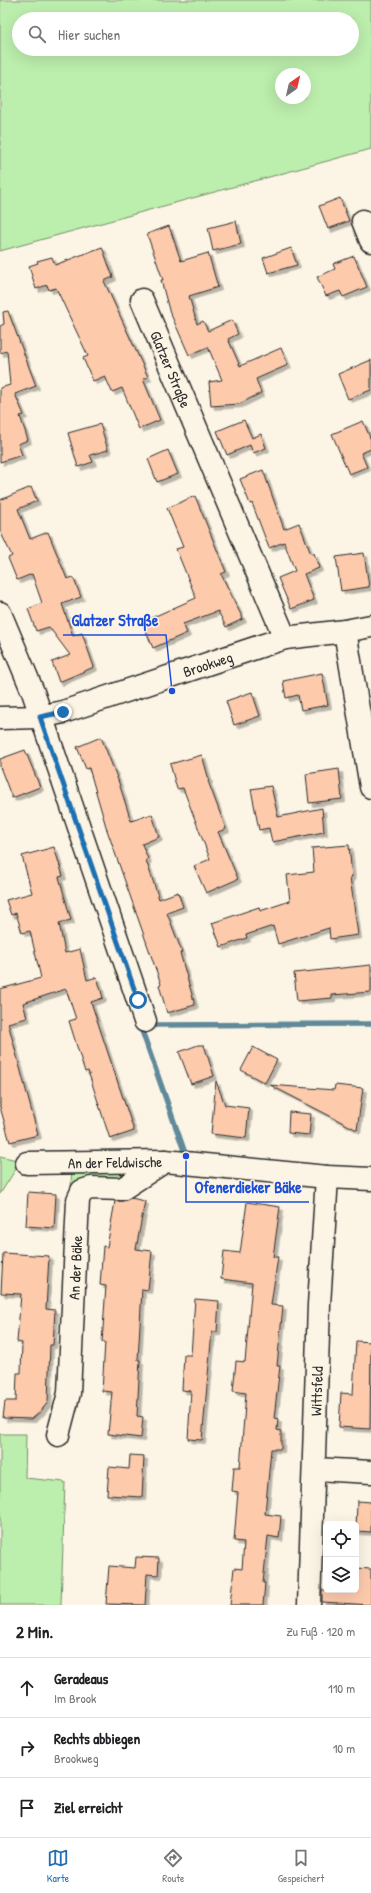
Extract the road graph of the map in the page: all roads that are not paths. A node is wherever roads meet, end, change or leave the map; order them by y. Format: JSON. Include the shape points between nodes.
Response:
{"nodes":[{"id":1,"x":363,"y":221,"type":"dead end"},
{"id":2,"x":371,"y":241,"type":"edge"},
{"id":3,"x":142,"y":300,"type":"dead end"},
{"id":4,"x":0,"y":613,"type":"edge"},
{"id":5,"x":371,"y":626,"type":"edge"},
{"id":6,"x":345,"y":631,"type":"junction"},
{"id":7,"x":286,"y":638,"type":"junction"},
{"id":8,"x":40,"y":717,"type":"junction"},
{"id":9,"x":0,"y":718,"type":"edge"},
{"id":10,"x":371,"y":787,"type":"edge"},
{"id":11,"x":145,"y":1021,"type":"dead end"},
{"id":12,"x":165,"y":1161,"type":"junction"},
{"id":13,"x":27,"y":1163,"type":"dead end"},
{"id":14,"x":327,"y":1177,"type":"junction"},
{"id":15,"x":371,"y":1179,"type":"edge"},
{"id":16,"x":58,"y":1435,"type":"dead end"},
{"id":17,"x":315,"y":1469,"type":"junction"},
{"id":18,"x":371,"y":1472,"type":"edge"},
{"id":19,"x":309,"y":1605,"type":"edge"}],
"edges":[{"from":1,"to":2,"type":"street"},
{"from":3,"to":7,"type":"street","name":"Glatzer Straße"},
{"from":4,"to":8,"type":"street","via":[[33,692]]},
{"from":5,"to":6,"type":"street","name":"Brookweg"},
{"from":6,"to":7,"type":"street","name":"Brookweg"},
{"from":6,"to":10,"type":"street"},
{"from":7,"to":8,"type":"street","name":"Brookweg","via":[[63,712]]},
{"from":8,"to":9,"type":"street","name":"Brookweg"},
{"from":8,"to":11,"type":"street"},
{"from":12,"to":13,"type":"street","name":"An der Feldwische"},
{"from":12,"to":14,"type":"street","name":"An der Feldwische"},
{"from":12,"to":16,"type":"street","name":"An der Bäke","via":[[122,1189],[91,1188],[82,1191],[78,1200],[69,1393]]},
{"from":14,"to":15,"type":"street","name":"An der Feldwische"},
{"from":14,"to":17,"type":"street","name":"Wittsfeld","via":[[319,1305]]},
{"from":17,"to":18,"type":"street"},
{"from":17,"to":19,"type":"street","name":"Wittsfeld"}]}
